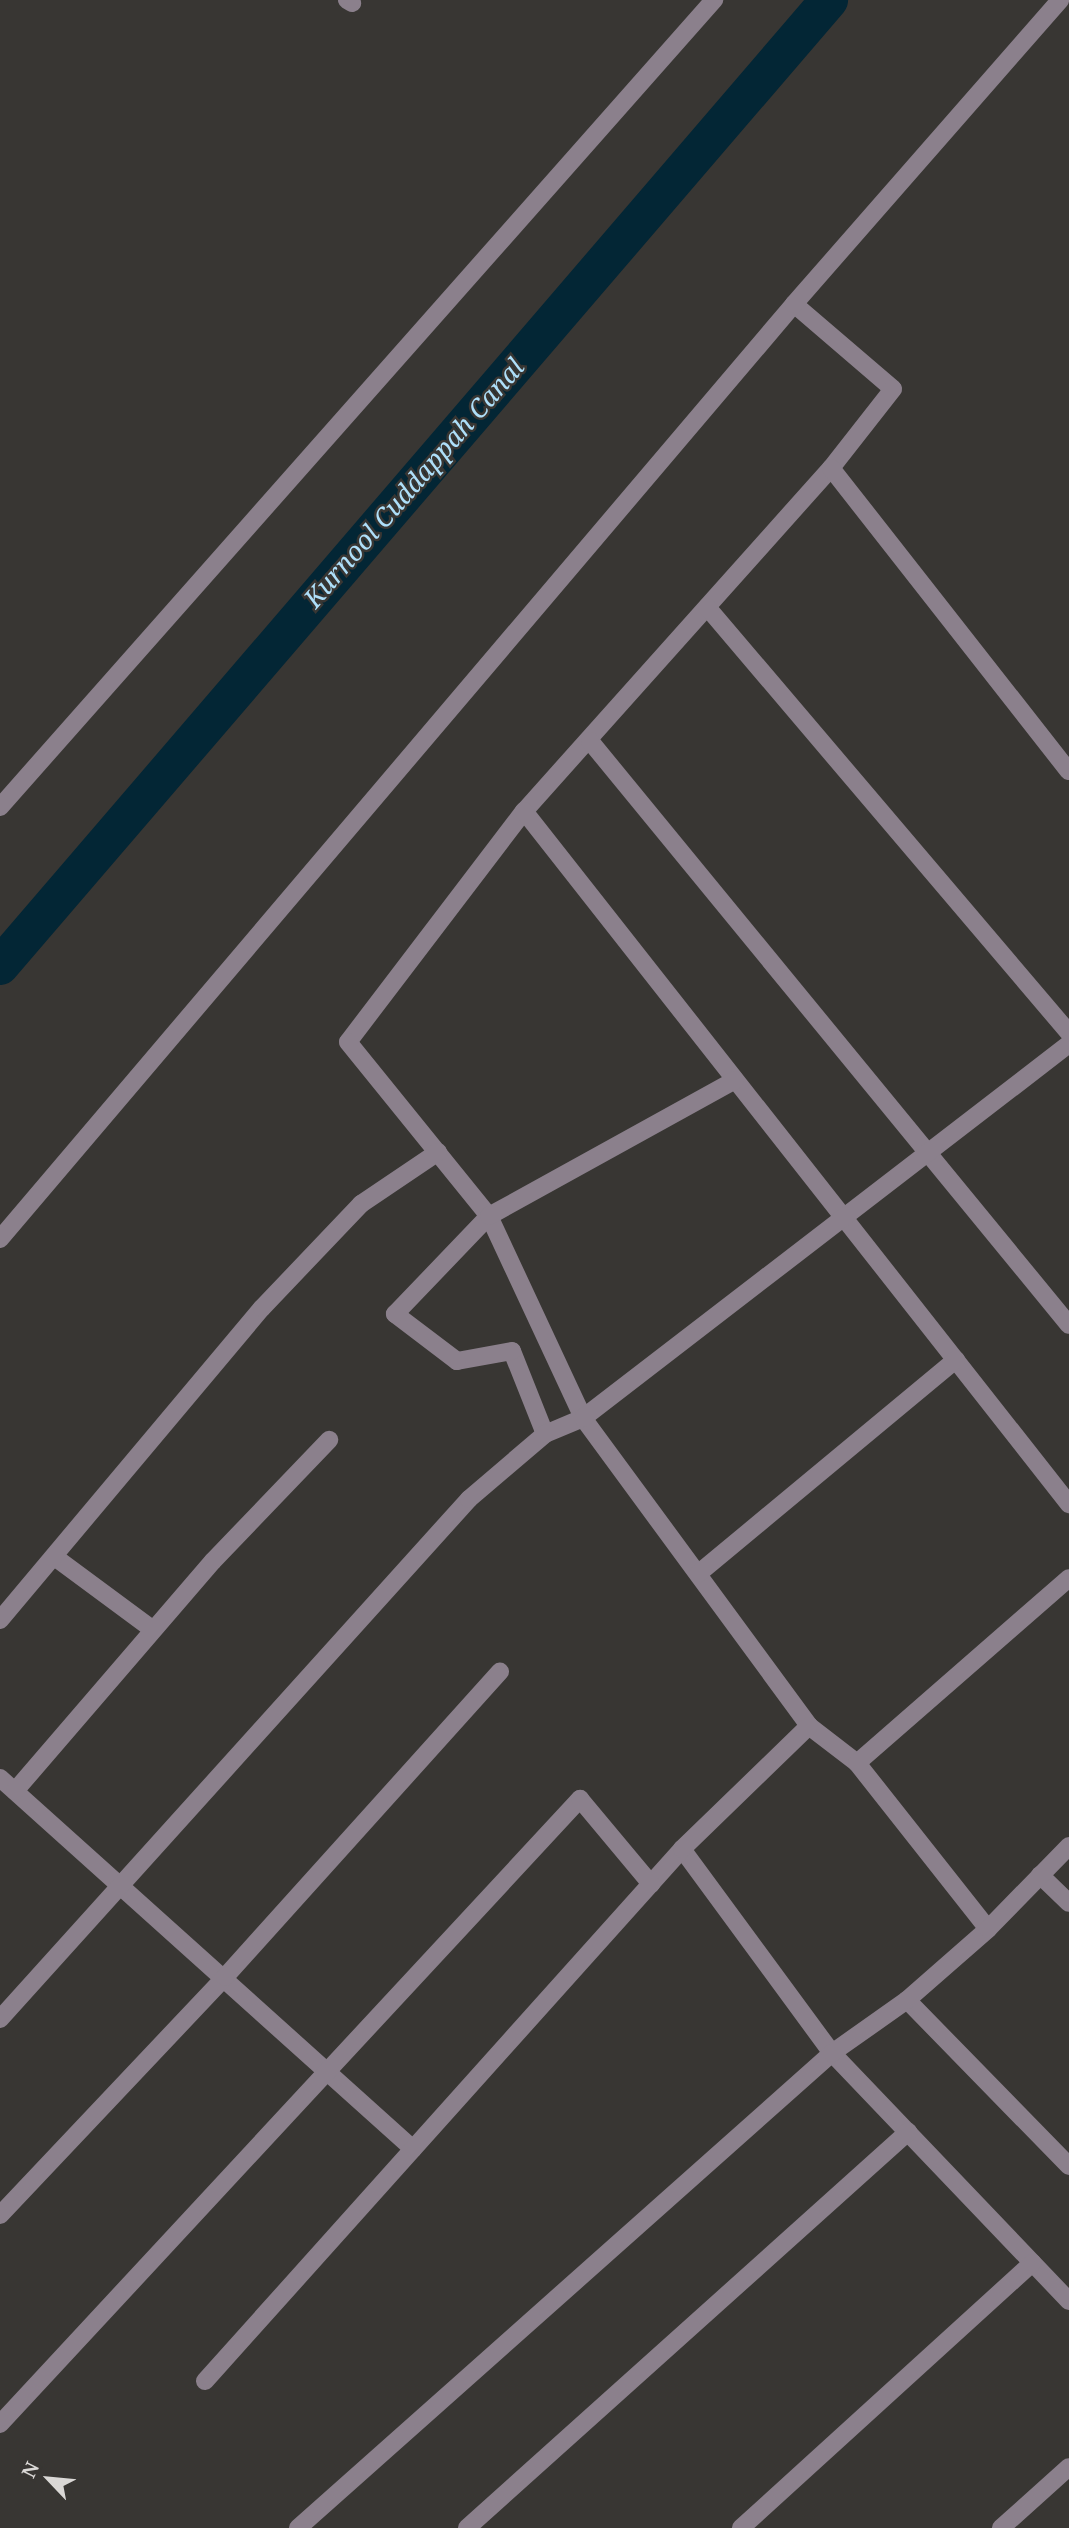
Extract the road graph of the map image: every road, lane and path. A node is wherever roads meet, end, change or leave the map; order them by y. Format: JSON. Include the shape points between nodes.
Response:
{"nodes":[{"id":1,"x":714,"y":0,"type":"edge"},
{"id":2,"x":1059,"y":0,"type":"edge"},
{"id":3,"x":794,"y":304,"type":"junction"},
{"id":4,"x":831,"y":468,"type":"junction"},
{"id":5,"x":708,"y":607,"type":"junction"},
{"id":6,"x":590,"y":741,"type":"junction"},
{"id":7,"x":1069,"y":771,"type":"edge"},
{"id":8,"x":0,"y":807,"type":"edge"},
{"id":9,"x":524,"y":811,"type":"junction"},
{"id":10,"x":1069,"y":1033,"type":"edge"},
{"id":11,"x":1069,"y":1044,"type":"edge"},
{"id":12,"x":735,"y":1080,"type":"junction"},
{"id":13,"x":438,"y":1153,"type":"junction"},
{"id":14,"x":927,"y":1153,"type":"junction"},
{"id":15,"x":489,"y":1216,"type":"junction"},
{"id":16,"x":843,"y":1218,"type":"junction"},
{"id":17,"x":0,"y":1239,"type":"edge"},
{"id":18,"x":1069,"y":1325,"type":"edge"},
{"id":19,"x":956,"y":1360,"type":"junction"},
{"id":20,"x":583,"y":1418,"type":"junction"},
{"id":21,"x":545,"y":1434,"type":"junction"},
{"id":22,"x":328,"y":1440,"type":"dead end"},
{"id":23,"x":1069,"y":1504,"type":"edge"},
{"id":24,"x":56,"y":1558,"type":"junction"},
{"id":25,"x":699,"y":1573,"type":"junction"},
{"id":26,"x":1069,"y":1578,"type":"edge"},
{"id":27,"x":0,"y":1620,"type":"edge"},
{"id":28,"x":152,"y":1629,"type":"junction"},
{"id":29,"x":500,"y":1672,"type":"dead end"},
{"id":30,"x":809,"y":1726,"type":"junction"},
{"id":31,"x":857,"y":1763,"type":"junction"},
{"id":32,"x":0,"y":1778,"type":"edge"},
{"id":33,"x":15,"y":1791,"type":"junction"},
{"id":34,"x":1069,"y":1846,"type":"edge"},
{"id":35,"x":682,"y":1849,"type":"junction"},
{"id":36,"x":1040,"y":1875,"type":"junction"},
{"id":37,"x":651,"y":1884,"type":"junction"},
{"id":38,"x":121,"y":1885,"type":"junction"},
{"id":39,"x":1069,"y":1903,"type":"edge"},
{"id":40,"x":988,"y":1929,"type":"junction"},
{"id":41,"x":225,"y":1978,"type":"junction"},
{"id":42,"x":907,"y":2000,"type":"junction"},
{"id":43,"x":0,"y":2019,"type":"edge"},
{"id":44,"x":832,"y":2053,"type":"junction"},
{"id":45,"x":330,"y":2070,"type":"junction"},
{"id":46,"x":908,"y":2132,"type":"junction"},
{"id":47,"x":413,"y":2149,"type":"junction"},
{"id":48,"x":1069,"y":2166,"type":"edge"},
{"id":49,"x":0,"y":2215,"type":"edge"},
{"id":50,"x":1032,"y":2263,"type":"junction"},
{"id":51,"x":1069,"y":2301,"type":"edge"},
{"id":52,"x":205,"y":2381,"type":"dead end"},
{"id":53,"x":0,"y":2424,"type":"edge"},
{"id":54,"x":1069,"y":2467,"type":"edge"},
{"id":55,"x":298,"y":2528,"type":"edge"},
{"id":56,"x":467,"y":2528,"type":"edge"},
{"id":57,"x":741,"y":2528,"type":"edge"},
{"id":58,"x":1001,"y":2528,"type":"edge"}],
"edges":[{"from":1,"to":8,"type":"street"},
{"from":2,"to":3,"type":"street"},
{"from":3,"to":4,"type":"street","via":[[892,389]]},
{"from":3,"to":17,"type":"street"},
{"from":4,"to":5,"type":"street"},
{"from":4,"to":7,"type":"street"},
{"from":5,"to":6,"type":"street"},
{"from":5,"to":10,"type":"street"},
{"from":6,"to":9,"type":"street"},
{"from":6,"to":14,"type":"street"},
{"from":9,"to":12,"type":"street"},
{"from":9,"to":13,"type":"street","via":[[348,1042]]},
{"from":11,"to":14,"type":"street"},
{"from":12,"to":15,"type":"street"},
{"from":12,"to":16,"type":"street"},
{"from":13,"to":15,"type":"street"},
{"from":13,"to":24,"type":"street","via":[[361,1204],[262,1308]]},
{"from":14,"to":16,"type":"street"},
{"from":14,"to":18,"type":"street"},
{"from":15,"to":20,"type":"street"},
{"from":15,"to":21,"type":"street","via":[[395,1314],[457,1361],[512,1351]]},
{"from":16,"to":19,"type":"street"},
{"from":16,"to":20,"type":"street"},
{"from":19,"to":23,"type":"street"},
{"from":19,"to":25,"type":"street"},
{"from":20,"to":21,"type":"street"},
{"from":20,"to":25,"type":"street"},
{"from":21,"to":38,"type":"street","via":[[469,1499]]},
{"from":22,"to":28,"type":"street"},
{"from":24,"to":27,"type":"street"},
{"from":24,"to":28,"type":"street"},
{"from":25,"to":30,"type":"street"},
{"from":26,"to":31,"type":"street"},
{"from":28,"to":33,"type":"street"},
{"from":29,"to":41,"type":"street"},
{"from":30,"to":31,"type":"street"},
{"from":30,"to":35,"type":"street"},
{"from":31,"to":40,"type":"street"},
{"from":32,"to":33,"type":"street"},
{"from":33,"to":38,"type":"street"},
{"from":34,"to":36,"type":"street"},
{"from":35,"to":37,"type":"street"},
{"from":35,"to":44,"type":"street"},
{"from":36,"to":39,"type":"street"},
{"from":36,"to":40,"type":"street"},
{"from":37,"to":45,"type":"street","via":[[580,1799]]},
{"from":37,"to":47,"type":"street"},
{"from":38,"to":41,"type":"street"},
{"from":38,"to":43,"type":"street"},
{"from":40,"to":42,"type":"street"},
{"from":41,"to":45,"type":"street"},
{"from":41,"to":49,"type":"street"},
{"from":42,"to":44,"type":"street"},
{"from":42,"to":48,"type":"street"},
{"from":44,"to":46,"type":"street"},
{"from":44,"to":55,"type":"street"},
{"from":45,"to":47,"type":"street"},
{"from":45,"to":53,"type":"street"},
{"from":46,"to":50,"type":"street"},
{"from":46,"to":56,"type":"street"},
{"from":47,"to":52,"type":"street"},
{"from":50,"to":51,"type":"street"},
{"from":50,"to":57,"type":"street"},
{"from":54,"to":58,"type":"street"}]}
